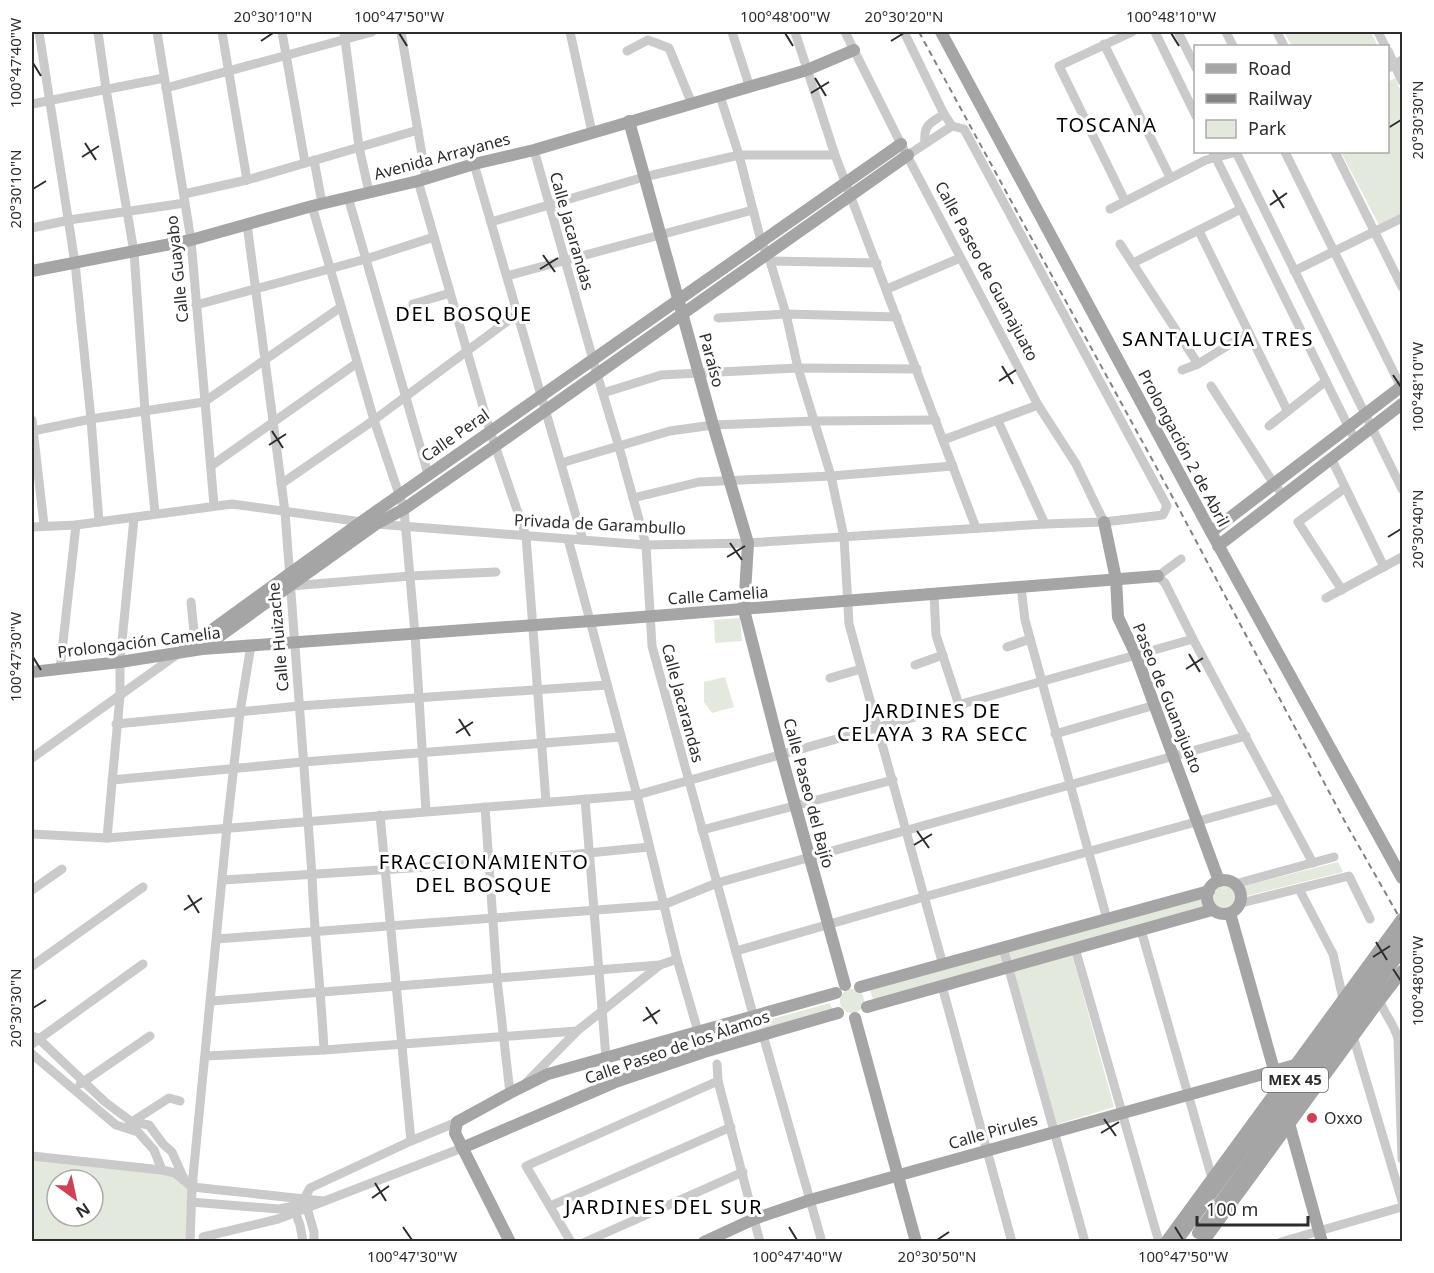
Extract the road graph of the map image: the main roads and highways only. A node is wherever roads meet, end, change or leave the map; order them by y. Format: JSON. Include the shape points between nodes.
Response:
{"nodes":[{"id":1,"x":941,"y":32,"type":"edge"},
{"id":2,"x":854,"y":50,"type":"road end"},
{"id":3,"x":629,"y":121,"type":"junction"},
{"id":4,"x":904,"y":149,"type":"road end"},
{"id":5,"x":848,"y":188,"type":"junction"},
{"id":6,"x":32,"y":271,"type":"edge"},
{"id":7,"x":679,"y":298,"type":"junction"},
{"id":8,"x":683,"y":313,"type":"junction"},
{"id":9,"x":1402,"y":387,"type":"edge"},
{"id":10,"x":1402,"y":404,"type":"edge"},
{"id":11,"x":1104,"y":522,"type":"road end"},
{"id":12,"x":1211,"y":532,"type":"junction"},
{"id":13,"x":1218,"y":546,"type":"junction"},
{"id":14,"x":1158,"y":576,"type":"road end"},
{"id":15,"x":1116,"y":579,"type":"junction"},
{"id":16,"x":290,"y":580,"type":"junction"},
{"id":17,"x":744,"y":609,"type":"junction"},
{"id":18,"x":199,"y":645,"type":"junction"},
{"id":19,"x":251,"y":645,"type":"joint"},
{"id":20,"x":179,"y":653,"type":"joint"},
{"id":21,"x":32,"y":672,"type":"edge"},
{"id":22,"x":1402,"y":878,"type":"edge"},
{"id":23,"x":1220,"y":881,"type":"junction"},
{"id":24,"x":1209,"y":891,"type":"junction"},
{"id":25,"x":1212,"y":910,"type":"junction"},
{"id":26,"x":1230,"y":914,"type":"junction"},
{"id":27,"x":1402,"y":919,"type":"edge"},
{"id":28,"x":1402,"y":934,"type":"edge"},
{"id":29,"x":1389,"y":936,"type":"junction"},
{"id":30,"x":1402,"y":950,"type":"edge"},
{"id":31,"x":1402,"y":957,"type":"edge"},
{"id":32,"x":1402,"y":971,"type":"edge"},
{"id":33,"x":860,"y":987,"type":"junction"},
{"id":34,"x":841,"y":989,"type":"junction"},
{"id":35,"x":867,"y":1007,"type":"junction"},
{"id":36,"x":838,"y":1012,"type":"junction"},
{"id":37,"x":855,"y":1018,"type":"junction"},
{"id":38,"x":1294,"y":1066,"type":"junction"},
{"id":39,"x":1275,"y":1070,"type":"junction"},
{"id":40,"x":1279,"y":1087,"type":"junction"},
{"id":41,"x":1288,"y":1131,"type":"junction"},
{"id":42,"x":462,"y":1148,"type":"junction"},
{"id":43,"x":899,"y":1175,"type":"junction"},
{"id":44,"x":1195,"y":1236,"type":"edge"},
{"id":45,"x":1320,"y":1236,"type":"edge"},
{"id":46,"x":510,"y":1242,"type":"edge"},
{"id":47,"x":704,"y":1242,"type":"edge"},
{"id":48,"x":916,"y":1242,"type":"edge"},
{"id":49,"x":1166,"y":1242,"type":"edge"},
{"id":50,"x":1176,"y":1242,"type":"edge"}],
"edges":[{"from":1,"to":12,"type":"main road","name":"Prolongación 2 de Abril"},
{"from":2,"to":3,"type":"main road","name":"Avenida Arrayanes","via":[[750,88]]},
{"from":3,"to":6,"type":"main road","name":"Avenida Arrayanes","via":[[534,150],[191,240]]},
{"from":3,"to":7,"type":"main road","name":"Paraíso"},
{"from":4,"to":5,"type":"main road","name":"Calle Peral"},
{"from":5,"to":7,"type":"main road","name":"Calle Peral","via":[[761,241]]},
{"from":5,"to":8,"type":"main road","name":"Calle Peral","via":[[768,257]]},
{"from":7,"to":8,"type":"main road","name":"Paraíso"},
{"from":7,"to":16,"type":"main road","name":"Calle Peral","via":[[361,522]]},
{"from":8,"to":16,"type":"main road","name":"Calle Peral","via":[[404,509]]},
{"from":8,"to":17,"type":"main road","name":"Paraíso","via":[[748,543]]},
{"from":9,"to":12,"type":"main road"},
{"from":10,"to":13,"type":"main road"},
{"from":11,"to":15,"type":"main road","name":"Paseo de Guanajuato"},
{"from":12,"to":13,"type":"main road","name":"Prolongación 2 de Abril"},
{"from":13,"to":22,"type":"main road","name":"Prolongación 2 de Abril"},
{"from":14,"to":15,"type":"main road","name":"Calle Camelia"},
{"from":15,"to":17,"type":"main road","name":"Calle Camelia"},
{"from":15,"to":23,"type":"main road","name":"Paseo de Guanajuato","via":[[1118,617],[1136,655]]},
{"from":16,"to":18,"type":"main road","name":"Calle Peral"},
{"from":17,"to":19,"type":"main road","name":"Calle Camelia"},
{"from":17,"to":34,"type":"main road","name":"Calle Paseo del Bajío","via":[[828,924]]},
{"from":18,"to":19,"type":"main road","name":"Prolongación Camelia"},
{"from":18,"to":20,"type":"main road","name":"Calle Peral"},
{"from":20,"to":21,"type":"main road","name":"Prolongación Camelia"},
{"from":23,"to":24,"type":"main road"},
{"from":23,"to":26,"type":"main road","via":[[1235,884],[1241,896]]},
{"from":24,"to":25,"type":"main road"},
{"from":24,"to":33,"type":"main road"},
{"from":25,"to":26,"type":"main road"},
{"from":25,"to":35,"type":"main road"},
{"from":26,"to":39,"type":"main road"},
{"from":27,"to":29,"type":"main road"},
{"from":28,"to":44,"type":"main road","number":"MEX 45","bridge":true},
{"from":29,"to":31,"type":"main road"},
{"from":29,"to":38,"type":"main road"},
{"from":30,"to":44,"type":"main road","number":"MEX 45","bridge":true},
{"from":32,"to":41,"type":"main road"},
{"from":33,"to":34,"type":"main road","via":[[853,984]]},
{"from":33,"to":35,"type":"main road","via":[[866,993]]},
{"from":34,"to":36,"type":"main road","via":[[834,1003]]},
{"from":34,"to":42,"type":"main road","name":"Calle Paseo de los Álamos","via":[[754,1018],[548,1074],[457,1122],[455,1133]]},
{"from":35,"to":37,"type":"main road"},
{"from":36,"to":37,"type":"main road"},
{"from":36,"to":42,"type":"main road","name":"Calle Paseo de los Álamos","via":[[618,1081]]},
{"from":37,"to":43,"type":"main road"},
{"from":38,"to":39,"type":"main road","name":"Calle Pirules"},
{"from":38,"to":40,"type":"main road"},
{"from":39,"to":40,"type":"main road"},
{"from":39,"to":43,"type":"main road","name":"Calle Pirules"},
{"from":40,"to":41,"type":"main road"},
{"from":40,"to":49,"type":"main road"},
{"from":41,"to":44,"type":"main road"},
{"from":41,"to":45,"type":"main road"},
{"from":42,"to":46,"type":"main road"},
{"from":43,"to":47,"type":"main road","name":"Calle Pirules","via":[[754,1219]]},
{"from":43,"to":48,"type":"main road"},
{"from":44,"to":50,"type":"main road","number":"MEX 45"}]}
